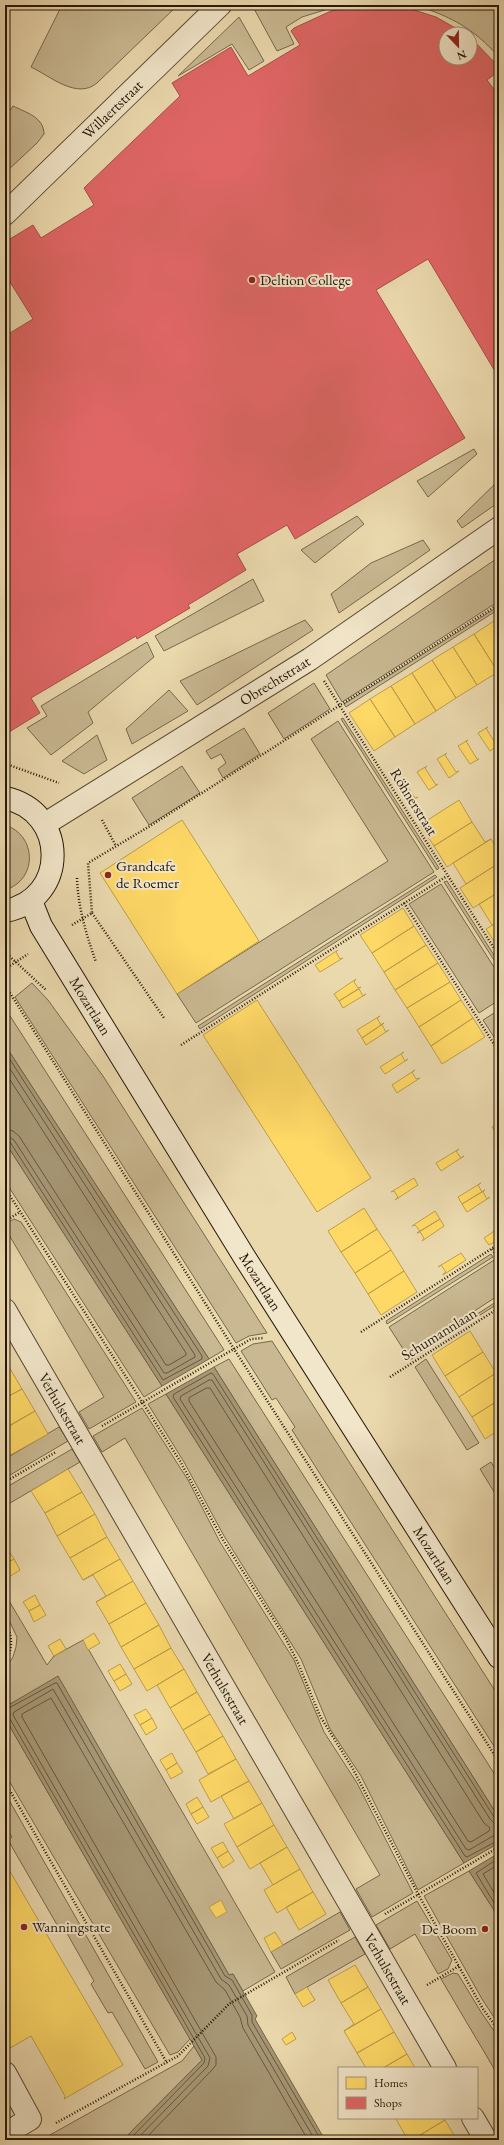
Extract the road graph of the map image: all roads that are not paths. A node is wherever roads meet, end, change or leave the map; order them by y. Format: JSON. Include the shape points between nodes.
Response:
{"nodes":[{"id":1,"x":220,"y":5,"type":"edge"},
{"id":2,"x":5,"y":214,"type":"edge"},
{"id":3,"x":499,"y":528,"type":"edge"},
{"id":4,"x":5,"y":798,"type":"edge"},
{"id":5,"x":45,"y":824,"type":"junction"},
{"id":6,"x":31,"y":901,"type":"junction"},
{"id":7,"x":5,"y":911,"type":"edge"},
{"id":8,"x":5,"y":1310,"type":"edge"},
{"id":9,"x":499,"y":1657,"type":"edge"},
{"id":10,"x":444,"y":2067,"type":"edge"},
{"id":11,"x":5,"y":2073,"type":"edge"},
{"id":12,"x":474,"y":2119,"type":"edge"},
{"id":13,"x":5,"y":2134,"type":"edge"},
{"id":14,"x":486,"y":2140,"type":"edge"}],
"edges":[{"from":1,"to":2,"type":"street","name":"Willaertstraat"},
{"from":3,"to":5,"type":"street","name":"Obrechtstraat","via":[[310,659]]},
{"from":4,"to":5,"type":"street","via":[[16,800],[33,810]]},
{"from":5,"to":6,"type":"street","via":[[52,840],[51,868],[43,889]]},
{"from":6,"to":7,"type":"street","via":[[15,910]]},
{"from":6,"to":9,"type":"street","name":"Mozartlaan","via":[[41,926],[245,1258]]},
{"from":8,"to":10,"type":"street","name":"Verhulststraat"},
{"from":11,"to":13,"type":"street","via":[[30,2119]]},
{"from":12,"to":14,"type":"street"}]}
